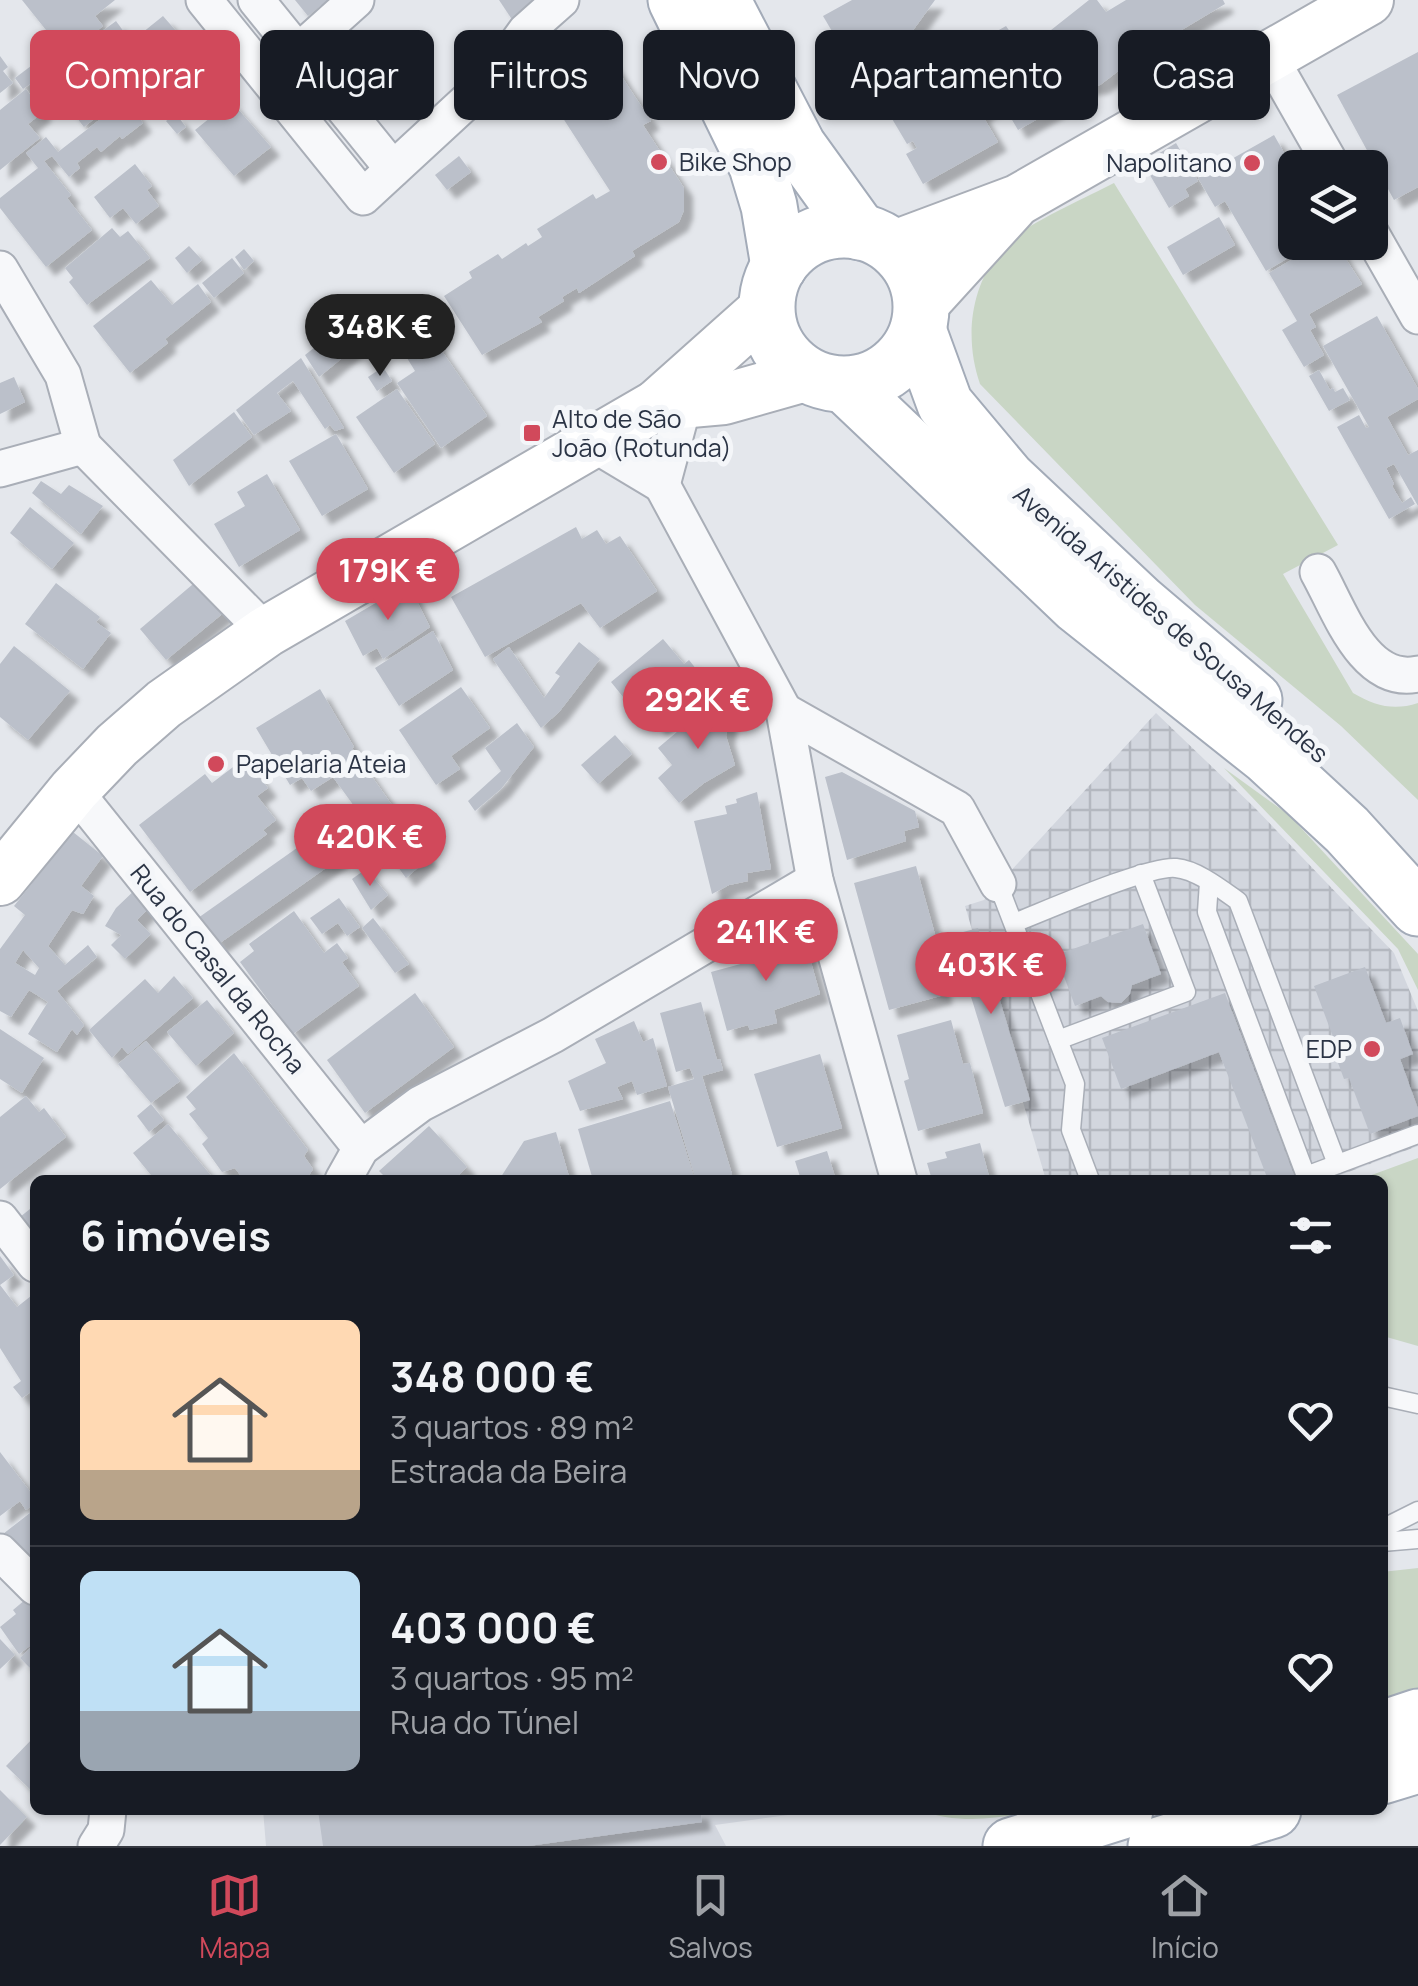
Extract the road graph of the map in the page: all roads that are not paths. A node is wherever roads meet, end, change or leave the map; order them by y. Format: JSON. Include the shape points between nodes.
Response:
{"nodes":[{"id":1,"x":204,"y":0,"type":"edge"},
{"id":2,"x":256,"y":0,"type":"edge"},
{"id":3,"x":356,"y":0,"type":"edge"},
{"id":4,"x":561,"y":0,"type":"edge"},
{"id":5,"x":676,"y":0,"type":"edge"},
{"id":6,"x":1368,"y":0,"type":"edge"},
{"id":7,"x":737,"y":9,"type":"edge"},
{"id":8,"x":280,"y":30,"type":"edge"},
{"id":9,"x":323,"y":30,"type":"edge"},
{"id":10,"x":1270,"y":55,"type":"edge"},
{"id":11,"x":1270,"y":58,"type":"edge"},
{"id":12,"x":354,"y":120,"type":"edge"},
{"id":13,"x":1157,"y":120,"type":"edge"},
{"id":14,"x":1323,"y":150,"type":"edge"},
{"id":15,"x":394,"y":169,"type":"junction"},
{"id":16,"x":1018,"y":200,"type":"junction"},
{"id":17,"x":876,"y":239,"type":"junction"},
{"id":18,"x":1386,"y":260,"type":"edge"},
{"id":19,"x":0,"y":268,"type":"edge"},
{"id":20,"x":773,"y":287,"type":"junction"},
{"id":21,"x":1418,"y":316,"type":"edge"},
{"id":22,"x":920,"y":318,"type":"junction"},
{"id":23,"x":827,"y":380,"type":"junction"},
{"id":24,"x":670,"y":404,"type":"junction"},
{"id":25,"x":592,"y":443,"type":"junction"},
{"id":26,"x":84,"y":446,"type":"junction"},
{"id":27,"x":0,"y":469,"type":"edge"},
{"id":28,"x":662,"y":485,"type":"junction"},
{"id":29,"x":1318,"y":572,"type":"dead end"},
{"id":30,"x":266,"y":632,"type":"junction"},
{"id":31,"x":1418,"y":674,"type":"edge"},
{"id":32,"x":784,"y":711,"type":"junction"},
{"id":33,"x":74,"y":790,"type":"junction"},
{"id":34,"x":1418,"y":850,"type":"edge"},
{"id":35,"x":1142,"y":874,"type":"junction"},
{"id":36,"x":0,"y":880,"type":"edge"},
{"id":37,"x":815,"y":880,"type":"junction"},
{"id":38,"x":1209,"y":882,"type":"junction"},
{"id":39,"x":998,"y":884,"type":"joint"},
{"id":40,"x":1418,"y":908,"type":"edge"},
{"id":41,"x":1014,"y":922,"type":"junction"},
{"id":42,"x":1058,"y":1040,"type":"junction"},
{"id":43,"x":1418,"y":1134,"type":"edge"},
{"id":44,"x":361,"y":1148,"type":"junction"},
{"id":45,"x":1337,"y":1164,"type":"junction"},
{"id":46,"x":347,"y":1175,"type":"edge"},
{"id":47,"x":897,"y":1175,"type":"edge"},
{"id":48,"x":1088,"y":1175,"type":"edge"},
{"id":49,"x":1306,"y":1175,"type":"edge"},
{"id":50,"x":1309,"y":1175,"type":"edge"},
{"id":51,"x":0,"y":1219,"type":"edge"},
{"id":52,"x":30,"y":1258,"type":"edge"},
{"id":53,"x":1388,"y":1397,"type":"edge"},
{"id":54,"x":1418,"y":1404,"type":"edge"},
{"id":55,"x":1418,"y":1511,"type":"edge"},
{"id":56,"x":1388,"y":1527,"type":"edge"},
{"id":57,"x":1418,"y":1538,"type":"edge"},
{"id":58,"x":1388,"y":1541,"type":"edge"},
{"id":59,"x":0,"y":1552,"type":"edge"},
{"id":60,"x":30,"y":1582,"type":"edge"},
{"id":61,"x":1418,"y":1717,"type":"edge"},
{"id":62,"x":1388,"y":1726,"type":"edge"},
{"id":63,"x":1418,"y":1765,"type":"edge"},
{"id":64,"x":1388,"y":1774,"type":"edge"},
{"id":65,"x":108,"y":1815,"type":"edge"},
{"id":66,"x":1109,"y":1815,"type":"edge"},
{"id":67,"x":1257,"y":1815,"type":"edge"},
{"id":68,"x":96,"y":1846,"type":"edge"},
{"id":69,"x":1011,"y":1846,"type":"edge"},
{"id":70,"x":1156,"y":1846,"type":"edge"}],
"edges":[{"from":1,"to":15,"type":"street","via":[[363,196]]},
{"from":2,"to":8,"type":"street"},
{"from":3,"to":9,"type":"street"},
{"from":4,"to":15,"type":"street","via":[[526,32],[492,78]]},
{"from":5,"to":20,"type":"main road","via":[[756,166],[769,206]]},
{"from":6,"to":10,"type":"street"},
{"from":7,"to":17,"type":"main road","via":[[798,146]]},
{"from":11,"to":14,"type":"street"},
{"from":12,"to":15,"type":"street"},
{"from":13,"to":16,"type":"street"},
{"from":16,"to":17,"type":"street"},
{"from":16,"to":22,"type":"street"},
{"from":17,"to":20,"type":"main road","via":[[837,231],[814,236],[794,248]]},
{"from":17,"to":22,"type":"main road","via":[[912,273]]},
{"from":18,"to":21,"type":"street"},
{"from":19,"to":26,"type":"street","via":[[63,374]]},
{"from":20,"to":23,"type":"main road","via":[[770,328],[778,347],[792,363]]},
{"from":20,"to":24,"type":"street"},
{"from":22,"to":23,"type":"main road","via":[[907,352],[890,369],[869,381]]},
{"from":22,"to":34,"type":"main road","name":"Avenida Aristides de Sousa Mendes","via":[[945,404],[1007,478],[1140,603],[1321,755]]},
{"from":23,"to":24,"type":"street"},
{"from":23,"to":40,"type":"main road","name":"Avenida Aristides de Sousa Mendes","via":[[1078,606],[1268,757],[1348,830]]},
{"from":24,"to":25,"type":"street"},
{"from":24,"to":28,"type":"street"},
{"from":25,"to":28,"type":"street"},
{"from":25,"to":30,"type":"street"},
{"from":26,"to":27,"type":"street"},
{"from":26,"to":30,"type":"street"},
{"from":28,"to":32,"type":"street"},
{"from":29,"to":31,"type":"street","via":[[1366,656],[1394,674]]},
{"from":30,"to":33,"type":"street","via":[[164,704]]},
{"from":32,"to":37,"type":"street"},
{"from":32,"to":39,"type":"street","via":[[957,809]]},
{"from":33,"to":36,"type":"street"},
{"from":33,"to":44,"type":"street","name":"Rua do Casal da Rocha"},
{"from":35,"to":38,"type":"lane","via":[[1176,868]]},
{"from":35,"to":41,"type":"lane"},
{"from":35,"to":42,"type":"lane","via":[[1186,992]]},
{"from":37,"to":44,"type":"street","via":[[553,1035],[420,1104]]},
{"from":37,"to":47,"type":"street"},
{"from":38,"to":45,"type":"lane","via":[[1238,900]]},
{"from":38,"to":49,"type":"lane","via":[[1206,912]]},
{"from":39,"to":41,"type":"lane"},
{"from":41,"to":42,"type":"lane"},
{"from":42,"to":48,"type":"lane","via":[[1075,1084],[1072,1130]]},
{"from":43,"to":45,"type":"lane"},
{"from":44,"to":46,"type":"street"},
{"from":45,"to":50,"type":"lane"},
{"from":51,"to":52,"type":"street"},
{"from":53,"to":54,"type":"lane"},
{"from":55,"to":56,"type":"lane"},
{"from":57,"to":58,"type":"lane"},
{"from":59,"to":60,"type":"street"},
{"from":61,"to":62,"type":"main road"},
{"from":63,"to":64,"type":"main road"},
{"from":65,"to":68,"type":"street"},
{"from":66,"to":69,"type":"main road"},
{"from":67,"to":70,"type":"main road"}]}
